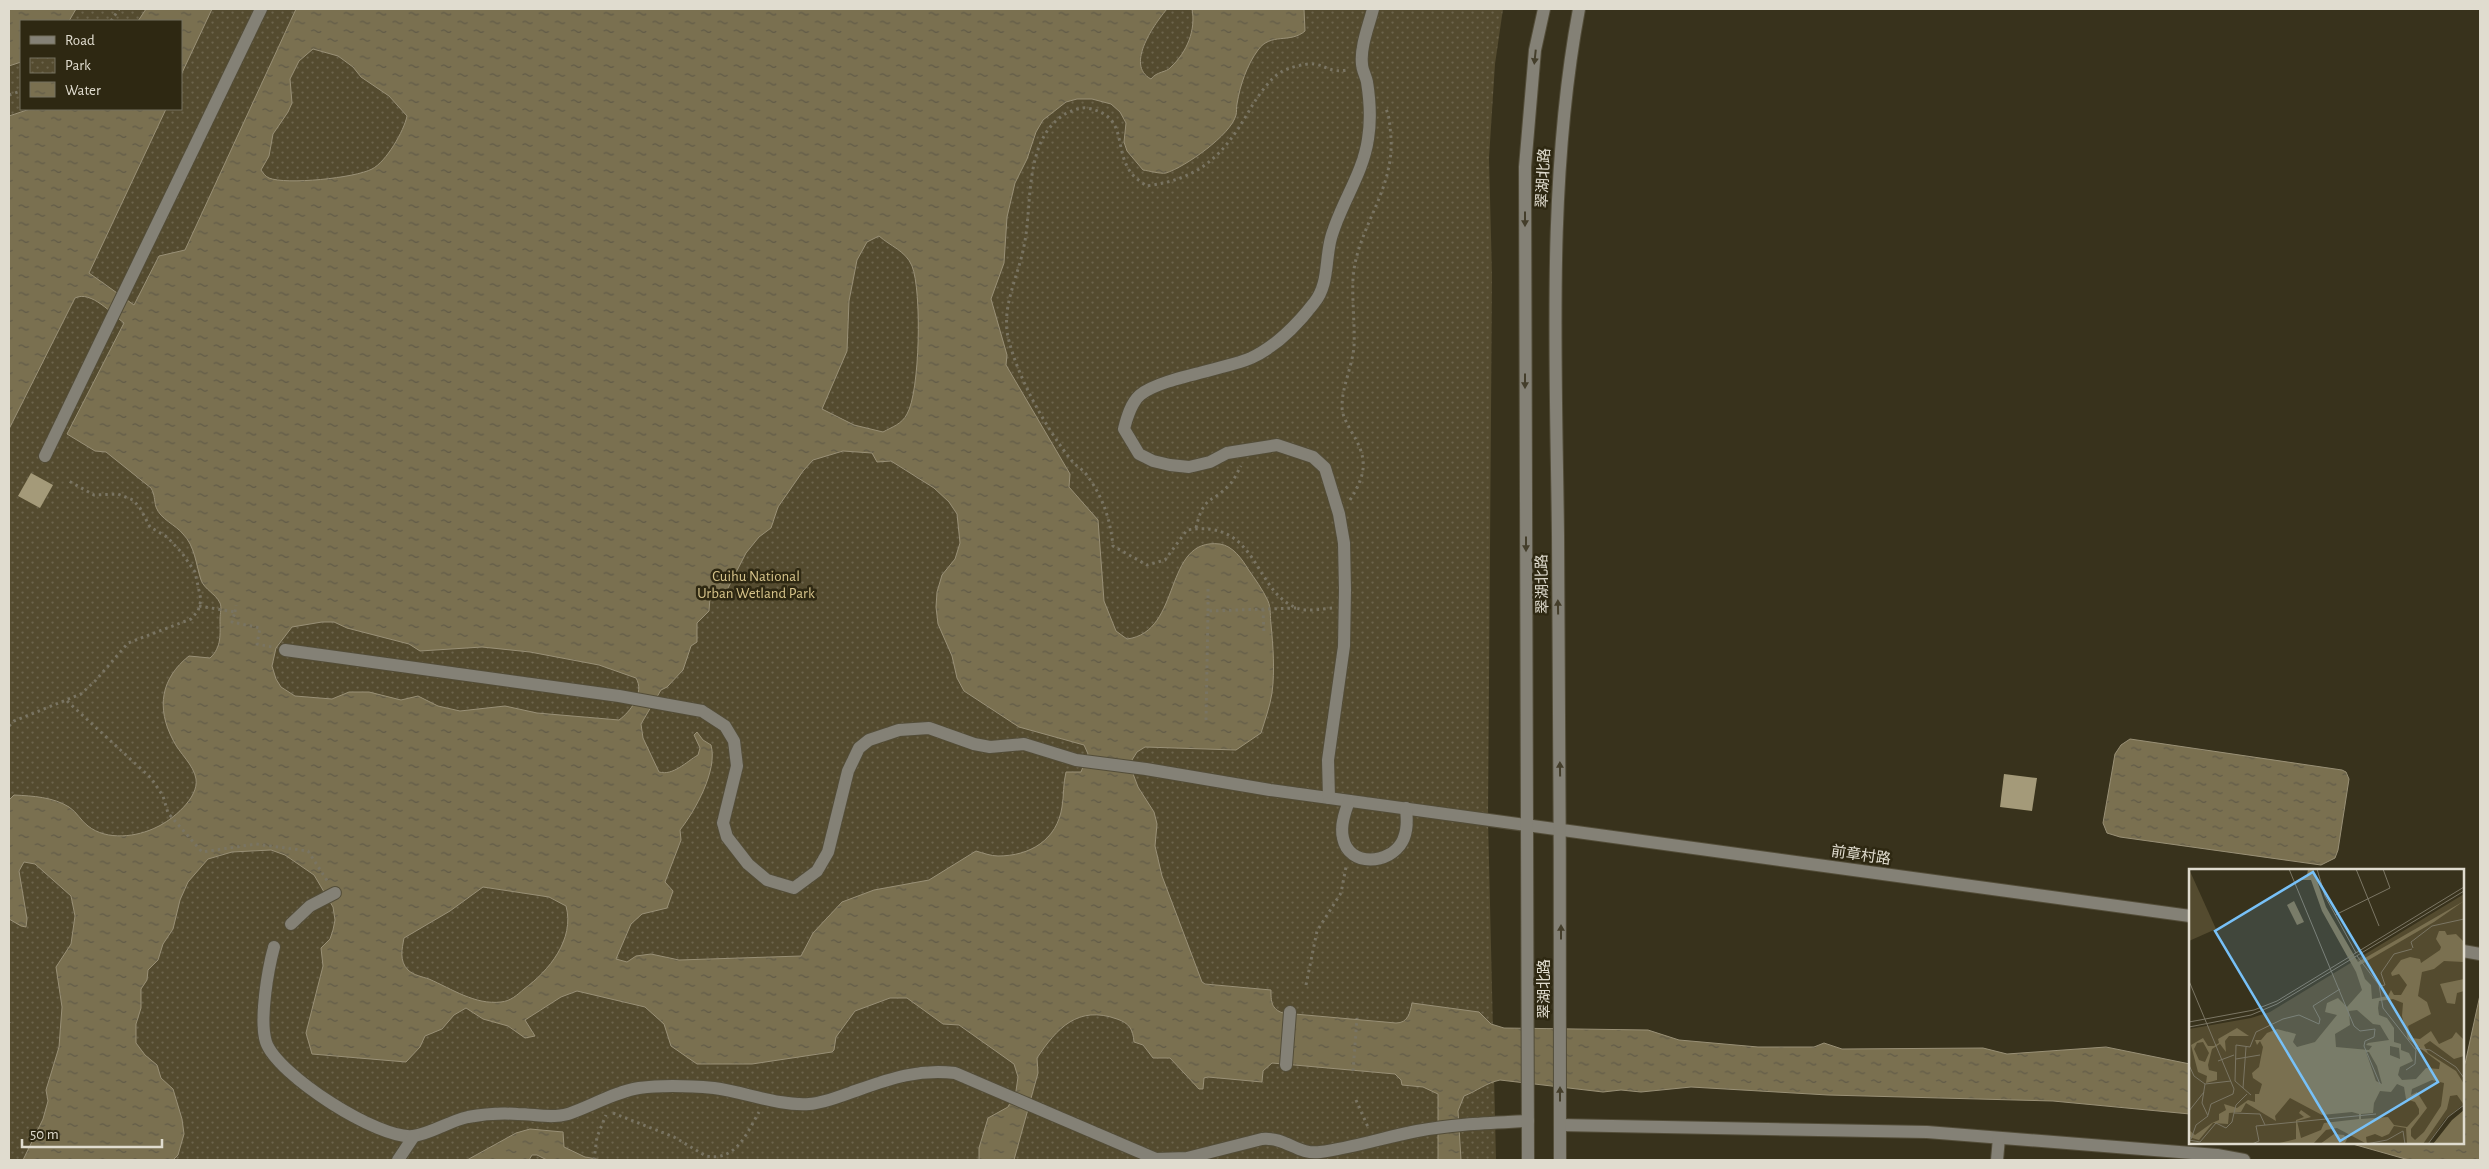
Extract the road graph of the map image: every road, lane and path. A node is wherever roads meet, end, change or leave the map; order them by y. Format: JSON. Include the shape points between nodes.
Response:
{"nodes":[{"id":1,"x":120,"y":9,"type":"edge"},
{"id":2,"x":261,"y":9,"type":"edge"},
{"id":3,"x":1374,"y":9,"type":"edge"},
{"id":4,"x":1544,"y":9,"type":"edge"},
{"id":5,"x":1579,"y":9,"type":"edge"},
{"id":6,"x":113,"y":20,"type":"edge"},
{"id":7,"x":1363,"y":68,"type":"junction"},
{"id":8,"x":1384,"y":105,"type":"dead end"},
{"id":9,"x":1246,"y":451,"type":"junction"},
{"id":10,"x":45,"y":456,"type":"dead end"},
{"id":11,"x":66,"y":480,"type":"dead end"},
{"id":12,"x":1339,"y":514,"type":"junction"},
{"id":13,"x":1196,"y":528,"type":"junction"},
{"id":14,"x":1208,"y":588,"type":"dead end"},
{"id":15,"x":236,"y":604,"type":"dead end"},
{"id":16,"x":199,"y":606,"type":"junction"},
{"id":17,"x":1297,"y":608,"type":"junction"},
{"id":18,"x":1345,"y":608,"type":"junction"},
{"id":19,"x":1263,"y":609,"type":"junction"},
{"id":20,"x":1208,"y":611,"type":"junction"},
{"id":21,"x":235,"y":612,"type":"junction"},
{"id":22,"x":1264,"y":635,"type":"dead end"},
{"id":23,"x":285,"y":650,"type":"joint"},
{"id":24,"x":67,"y":701,"type":"junction"},
{"id":25,"x":1206,"y":720,"type":"dead end"},
{"id":26,"x":9,"y":726,"type":"edge"},
{"id":27,"x":1329,"y":798,"type":"junction"},
{"id":28,"x":1349,"y":800,"type":"junction"},
{"id":29,"x":1406,"y":808,"type":"junction"},
{"id":30,"x":1527,"y":825,"type":"junction"},
{"id":31,"x":1561,"y":831,"type":"junction"},
{"id":32,"x":1351,"y":852,"type":"junction"},
{"id":33,"x":335,"y":892,"type":"joint"},
{"id":34,"x":2189,"y":916,"type":"edge"},
{"id":35,"x":291,"y":924,"type":"dead end"},
{"id":36,"x":274,"y":946,"type":"dead end"},
{"id":37,"x":2464,"y":951,"type":"edge"},
{"id":38,"x":2480,"y":954,"type":"edge"},
{"id":39,"x":1306,"y":984,"type":"dead end"},
{"id":40,"x":1290,"y":1012,"type":"dead end"},
{"id":41,"x":1357,"y":1018,"type":"dead end"},
{"id":42,"x":1286,"y":1065,"type":"dead end"},
{"id":43,"x":1353,"y":1071,"type":"dead end"},
{"id":44,"x":765,"y":1098,"type":"junction"},
{"id":45,"x":1356,"y":1100,"type":"dead end"},
{"id":46,"x":1528,"y":1121,"type":"junction"},
{"id":47,"x":1560,"y":1125,"type":"junction"},
{"id":48,"x":414,"y":1136,"type":"junction"},
{"id":49,"x":1999,"y":1138,"type":"junction"},
{"id":50,"x":1374,"y":1140,"type":"junction"},
{"id":51,"x":1139,"y":1156,"type":"edge"},
{"id":52,"x":398,"y":1160,"type":"edge"},
{"id":53,"x":594,"y":1160,"type":"edge"},
{"id":54,"x":1528,"y":1160,"type":"edge"},
{"id":55,"x":1560,"y":1160,"type":"edge"},
{"id":56,"x":1997,"y":1160,"type":"edge"},
{"id":57,"x":2244,"y":1160,"type":"edge"}],
"edges":[{"from":1,"to":6,"type":"path"},
{"from":2,"to":10,"type":"street"},
{"from":3,"to":7,"type":"street","via":[[1364,41]]},
{"from":4,"to":30,"type":"street","name":"翠湖北路","one_way":true,"via":[[1535,50],[1525,167]]},
{"from":31,"to":5,"type":"street","name":"翠湖北路","one_way":true,"via":[[1556,434],[1558,181],[1569,61]]},
{"from":7,"to":9,"type":"street","via":[[1370,118],[1368,141],[1336,221],[1324,281],[1315,302],[1271,346],[1253,357],[1160,384],[1140,395],[1129,412],[1124,429],[1139,454],[1170,465],[1189,467],[1210,462],[1227,453]]},
{"from":7,"to":13,"type":"path","via":[[1326,70],[1314,64],[1280,72],[1255,101],[1221,152],[1201,170],[1163,184],[1146,186],[1132,174],[1116,124],[1105,114],[1084,107],[1056,120],[1036,157],[1024,245],[1006,317],[1008,340],[1030,396],[1073,462],[1099,492],[1110,518],[1113,546],[1147,565],[1165,560],[1187,530]]},
{"from":8,"to":12,"type":"path","via":[[1390,126],[1390,167],[1355,262],[1354,347],[1342,408],[1344,419],[1359,444],[1365,466],[1356,491]]},
{"from":9,"to":12,"type":"street","via":[[1277,445],[1313,457],[1325,468]]},
{"from":9,"to":13,"type":"path","via":[[1242,466],[1232,482],[1206,500]]},
{"from":11,"to":16,"type":"path","via":[[94,495],[118,494],[133,500],[150,527],[167,537],[195,572],[200,590]]},
{"from":12,"to":18,"type":"street","via":[[1344,544]]},
{"from":13,"to":17,"type":"path","via":[[1216,531],[1243,545],[1276,593]]},
{"from":14,"to":20,"type":"path"},
{"from":15,"to":21,"type":"path"},
{"from":16,"to":21,"type":"path"},
{"from":16,"to":24,"type":"path","via":[[192,619],[128,643],[88,689]]},
{"from":17,"to":18,"type":"path"},
{"from":17,"to":19,"type":"path"},
{"from":18,"to":27,"type":"street","via":[[1344,646],[1328,760]]},
{"from":19,"to":20,"type":"path"},
{"from":19,"to":22,"type":"path"},
{"from":20,"to":25,"type":"path"},
{"from":21,"to":23,"type":"path","via":[[232,622],[260,628],[257,644]]},
{"from":23,"to":27,"type":"street","via":[[619,696],[702,711],[725,726],[734,741],[737,755],[723,823],[727,837],[748,864],[767,880],[794,888],[817,871],[828,852],[852,760],[859,748],[869,740],[899,730],[929,728],[990,747],[1024,744],[1076,760]]},
{"from":24,"to":26,"type":"path","via":[[14,721]]},
{"from":24,"to":33,"type":"path","via":[[151,778],[163,796],[168,813],[202,852],[256,844],[308,851]]},
{"from":27,"to":28,"type":"street"},
{"from":28,"to":29,"type":"street"},
{"from":28,"to":32,"type":"street","via":[[1343,839]]},
{"from":29,"to":30,"type":"street","name":"前章村路"},
{"from":29,"to":32,"type":"street","via":[[1406,833],[1395,851],[1375,860],[1362,859]]},
{"from":30,"to":31,"type":"street","name":"前章村路"},
{"from":30,"to":46,"type":"street","name":"翠湖北路"},
{"from":31,"to":34,"type":"street","name":"前章村路"},
{"from":47,"to":31,"type":"street","name":"翠湖北路","one_way":true},
{"from":32,"to":39,"type":"path","via":[[1343,874],[1341,893],[1317,931]]},
{"from":33,"to":35,"type":"street","via":[[310,906]]},
{"from":36,"to":48,"type":"street","via":[[267,975],[265,1020],[266,1041],[274,1057],[291,1075],[366,1123],[395,1136]]},
{"from":37,"to":38,"type":"street"},
{"from":40,"to":42,"type":"street"},
{"from":41,"to":43,"type":"path"},
{"from":44,"to":48,"type":"street","via":[[714,1088],[639,1088],[567,1115],[492,1114],[466,1118]]},
{"from":44,"to":51,"type":"street","via":[[810,1104],[924,1072],[955,1073],[1057,1116]]},
{"from":44,"to":53,"type":"path","via":[[741,1144],[720,1157],[706,1156],[674,1137],[608,1111],[600,1126]]},
{"from":45,"to":50,"type":"path"},
{"from":46,"to":50,"type":"street","via":[[1473,1124]]},
{"from":46,"to":54,"type":"street","name":"翠湖北路"},
{"from":47,"to":49,"type":"street","via":[[1927,1132]]},
{"from":47,"to":55,"type":"street","name":"翠湖北路"},
{"from":48,"to":52,"type":"street"},
{"from":49,"to":56,"type":"street"},
{"from":49,"to":57,"type":"street"},
{"from":50,"to":51,"type":"street","via":[[1321,1152],[1303,1151],[1274,1138],[1187,1158],[1156,1160]]}]}
